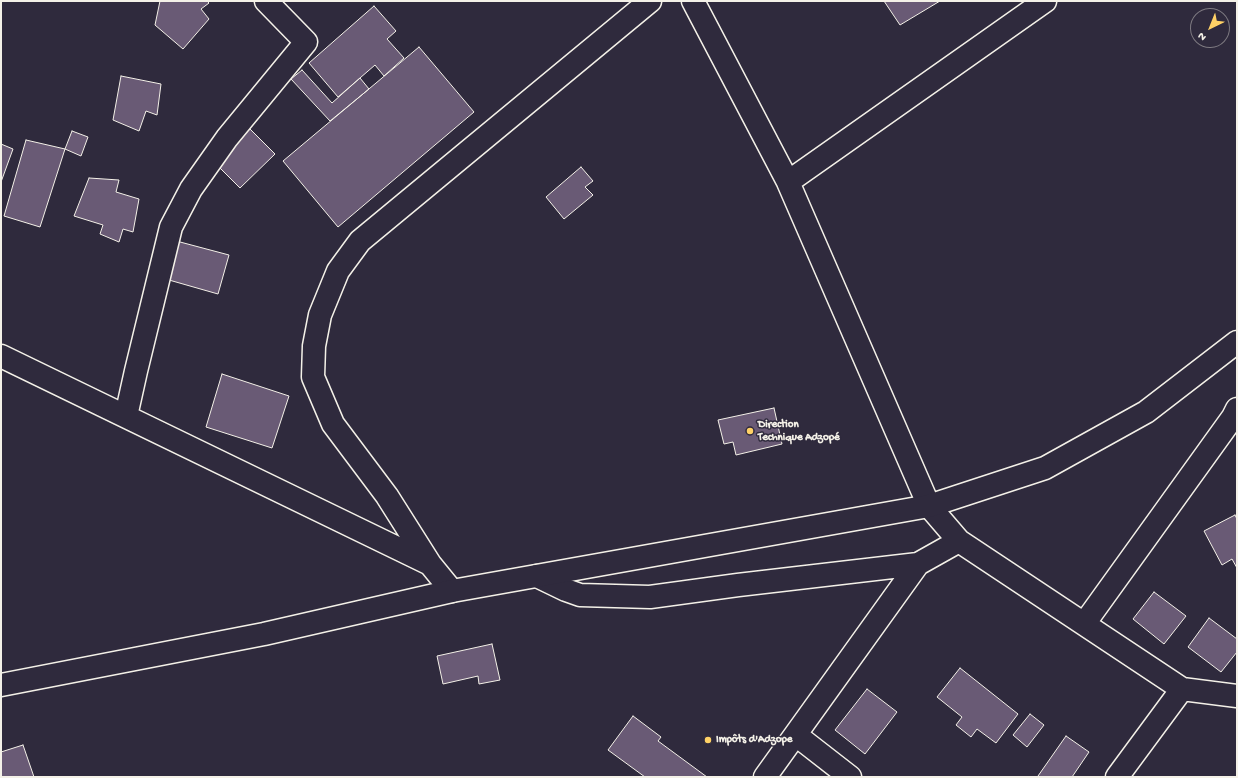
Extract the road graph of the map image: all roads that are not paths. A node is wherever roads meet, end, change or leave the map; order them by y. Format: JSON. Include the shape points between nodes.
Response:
{"nodes":[{"id":1,"x":266,"y":1,"type":"edge"},
{"id":2,"x":650,"y":1,"type":"edge"},
{"id":3,"x":693,"y":1,"type":"edge"},
{"id":4,"x":1045,"y":1,"type":"edge"},
{"id":5,"x":788,"y":182,"type":"junction"},
{"id":6,"x":1237,"y":342,"type":"edge"},
{"id":7,"x":1,"y":356,"type":"edge"},
{"id":8,"x":1237,"y":409,"type":"edge"},
{"id":9,"x":126,"y":416,"type":"junction"},
{"id":10,"x":929,"y":506,"type":"junction"},
{"id":11,"x":959,"y":541,"type":"junction"},
{"id":12,"x":430,"y":564,"type":"junction"},
{"id":13,"x":918,"y":564,"type":"junction"},
{"id":14,"x":537,"y":576,"type":"junction"},
{"id":15,"x":452,"y":591,"type":"junction"},
{"id":16,"x":1084,"y":624,"type":"junction"},
{"id":17,"x":1,"y":685,"type":"edge"},
{"id":18,"x":1182,"y":689,"type":"junction"},
{"id":19,"x":1237,"y":696,"type":"edge"},
{"id":20,"x":796,"y":734,"type":"junction"},
{"id":21,"x":765,"y":777,"type":"edge"},
{"id":22,"x":850,"y":777,"type":"edge"},
{"id":23,"x":1117,"y":777,"type":"edge"}],
"edges":[{"from":1,"to":9,"type":"street","via":[[306,42],[227,138],[191,188],[171,227]]},
{"from":2,"to":12,"type":"street","via":[[360,240],[338,271],[320,314],[314,346],[313,377],[333,424],[387,496]]},
{"from":3,"to":5,"type":"street"},
{"from":4,"to":5,"type":"street"},
{"from":5,"to":10,"type":"street"},
{"from":6,"to":10,"type":"street","via":[[1146,412],[1044,468]]},
{"from":7,"to":9,"type":"street"},
{"from":8,"to":16,"type":"street","via":[[1234,417]]},
{"from":9,"to":12,"type":"street"},
{"from":10,"to":11,"type":"street"},
{"from":10,"to":14,"type":"street"},
{"from":11,"to":13,"type":"street"},
{"from":11,"to":16,"type":"street"},
{"from":12,"to":15,"type":"street"},
{"from":13,"to":14,"type":"street","via":[[650,597],[580,595]]},
{"from":13,"to":20,"type":"street"},
{"from":14,"to":15,"type":"street"},
{"from":15,"to":17,"type":"street","via":[[264,634]]},
{"from":16,"to":18,"type":"street"},
{"from":18,"to":19,"type":"street"},
{"from":18,"to":23,"type":"street"},
{"from":20,"to":21,"type":"street"},
{"from":20,"to":22,"type":"street"}]}
